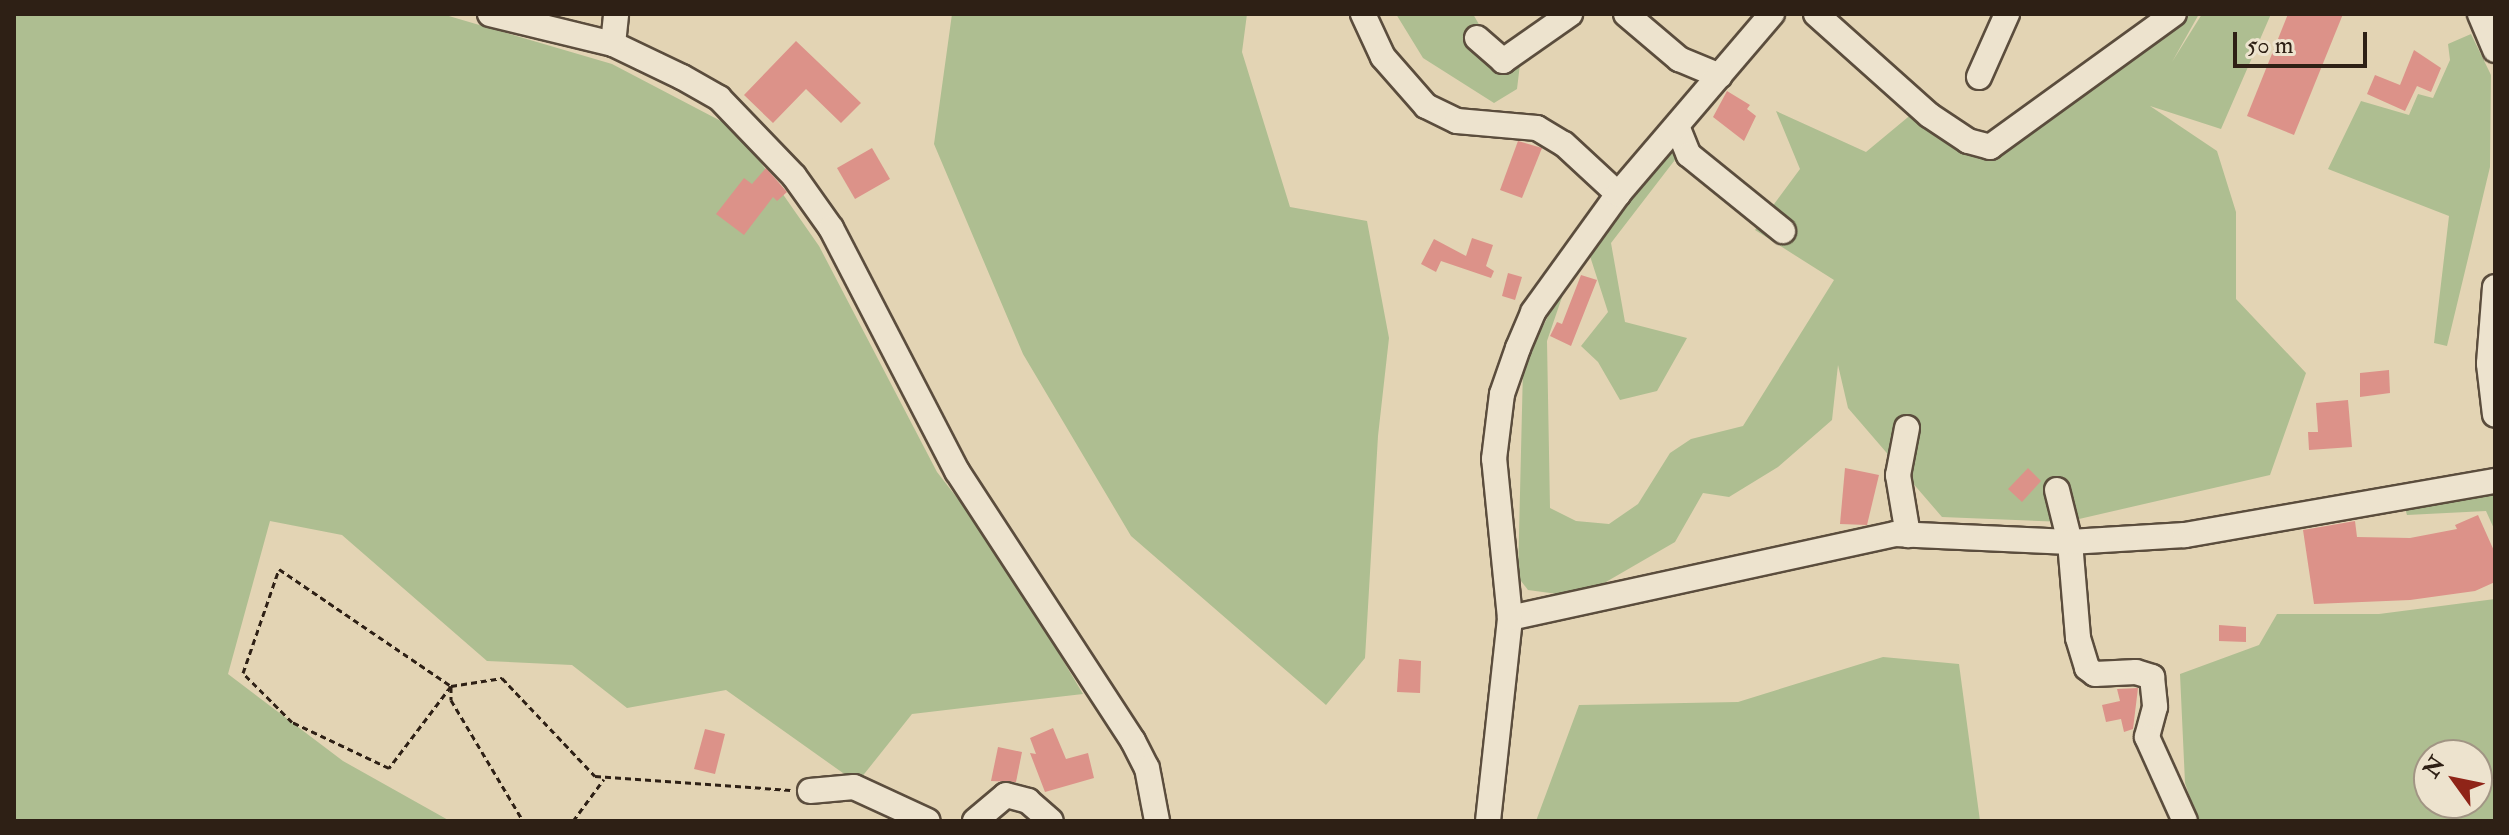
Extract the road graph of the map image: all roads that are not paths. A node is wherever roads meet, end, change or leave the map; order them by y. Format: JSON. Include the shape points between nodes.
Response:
{"nodes":[{"id":1,"x":490,"y":14,"type":"edge"},
{"id":2,"x":616,"y":14,"type":"edge"},
{"id":3,"x":1363,"y":14,"type":"edge"},
{"id":4,"x":1570,"y":14,"type":"edge"},
{"id":5,"x":1626,"y":14,"type":"edge"},
{"id":6,"x":1772,"y":14,"type":"edge"},
{"id":7,"x":1816,"y":14,"type":"edge"},
{"id":8,"x":2007,"y":14,"type":"edge"},
{"id":9,"x":2480,"y":14,"type":"edge"},
{"id":10,"x":2160,"y":19,"type":"edge"},
{"id":11,"x":1477,"y":38,"type":"dead end"},
{"id":12,"x":613,"y":44,"type":"junction"},
{"id":13,"x":2495,"y":50,"type":"edge"},
{"id":14,"x":1720,"y":76,"type":"junction"},
{"id":15,"x":1979,"y":77,"type":"dead end"},
{"id":16,"x":1677,"y":126,"type":"junction"},
{"id":17,"x":1618,"y":194,"type":"junction"},
{"id":18,"x":1783,"y":231,"type":"dead end"},
{"id":19,"x":2495,"y":287,"type":"edge"},
{"id":20,"x":2495,"y":415,"type":"edge"},
{"id":21,"x":1907,"y":428,"type":"dead end"},
{"id":22,"x":2495,"y":481,"type":"edge"},
{"id":23,"x":2057,"y":490,"type":"dead end"},
{"id":24,"x":1908,"y":535,"type":"junction"},
{"id":25,"x":2070,"y":542,"type":"junction"},
{"id":26,"x":1510,"y":618,"type":"junction"},
{"id":27,"x":810,"y":791,"type":"road end"},
{"id":28,"x":928,"y":821,"type":"edge"},
{"id":29,"x":975,"y":821,"type":"edge"},
{"id":30,"x":1051,"y":821,"type":"edge"},
{"id":31,"x":1157,"y":821,"type":"edge"},
{"id":32,"x":1488,"y":821,"type":"edge"},
{"id":33,"x":2185,"y":821,"type":"edge"}],
"edges":[{"from":1,"to":12,"type":"street"},
{"from":2,"to":12,"type":"street"},
{"from":3,"to":17,"type":"street","via":[[1383,57],[1426,106],[1457,121],[1537,128],[1564,144]]},
{"from":4,"to":11,"type":"street","via":[[1503,61]]},
{"from":5,"to":14,"type":"street","via":[[1679,59]]},
{"from":6,"to":14,"type":"street"},
{"from":7,"to":10,"type":"street","via":[[1929,115],[1968,141],[1990,147]]},
{"from":8,"to":15,"type":"street"},
{"from":9,"to":13,"type":"street"},
{"from":12,"to":31,"type":"street","via":[[719,98],[794,176],[831,228],[957,471],[1133,741],[1147,768]]},
{"from":14,"to":16,"type":"street"},
{"from":16,"to":17,"type":"street"},
{"from":16,"to":18,"type":"street","via":[[1689,155]]},
{"from":17,"to":26,"type":"street","via":[[1533,312],[1502,394],[1494,459]]},
{"from":19,"to":20,"type":"street","via":[[2489,364]]},
{"from":21,"to":24,"type":"street","via":[[1898,475]]},
{"from":22,"to":25,"type":"street","via":[[2185,535]]},
{"from":23,"to":25,"type":"street"},
{"from":24,"to":25,"type":"street"},
{"from":24,"to":26,"type":"street","via":[[1714,570]]},
{"from":25,"to":33,"type":"street","via":[[2078,638],[2087,668],[2095,674],[2136,672],[2152,677],[2155,707],[2147,737]]},
{"from":26,"to":32,"type":"street"},
{"from":27,"to":28,"type":"street","via":[[854,787]]},
{"from":29,"to":30,"type":"street","via":[[1006,795],[1028,801]]}]}
